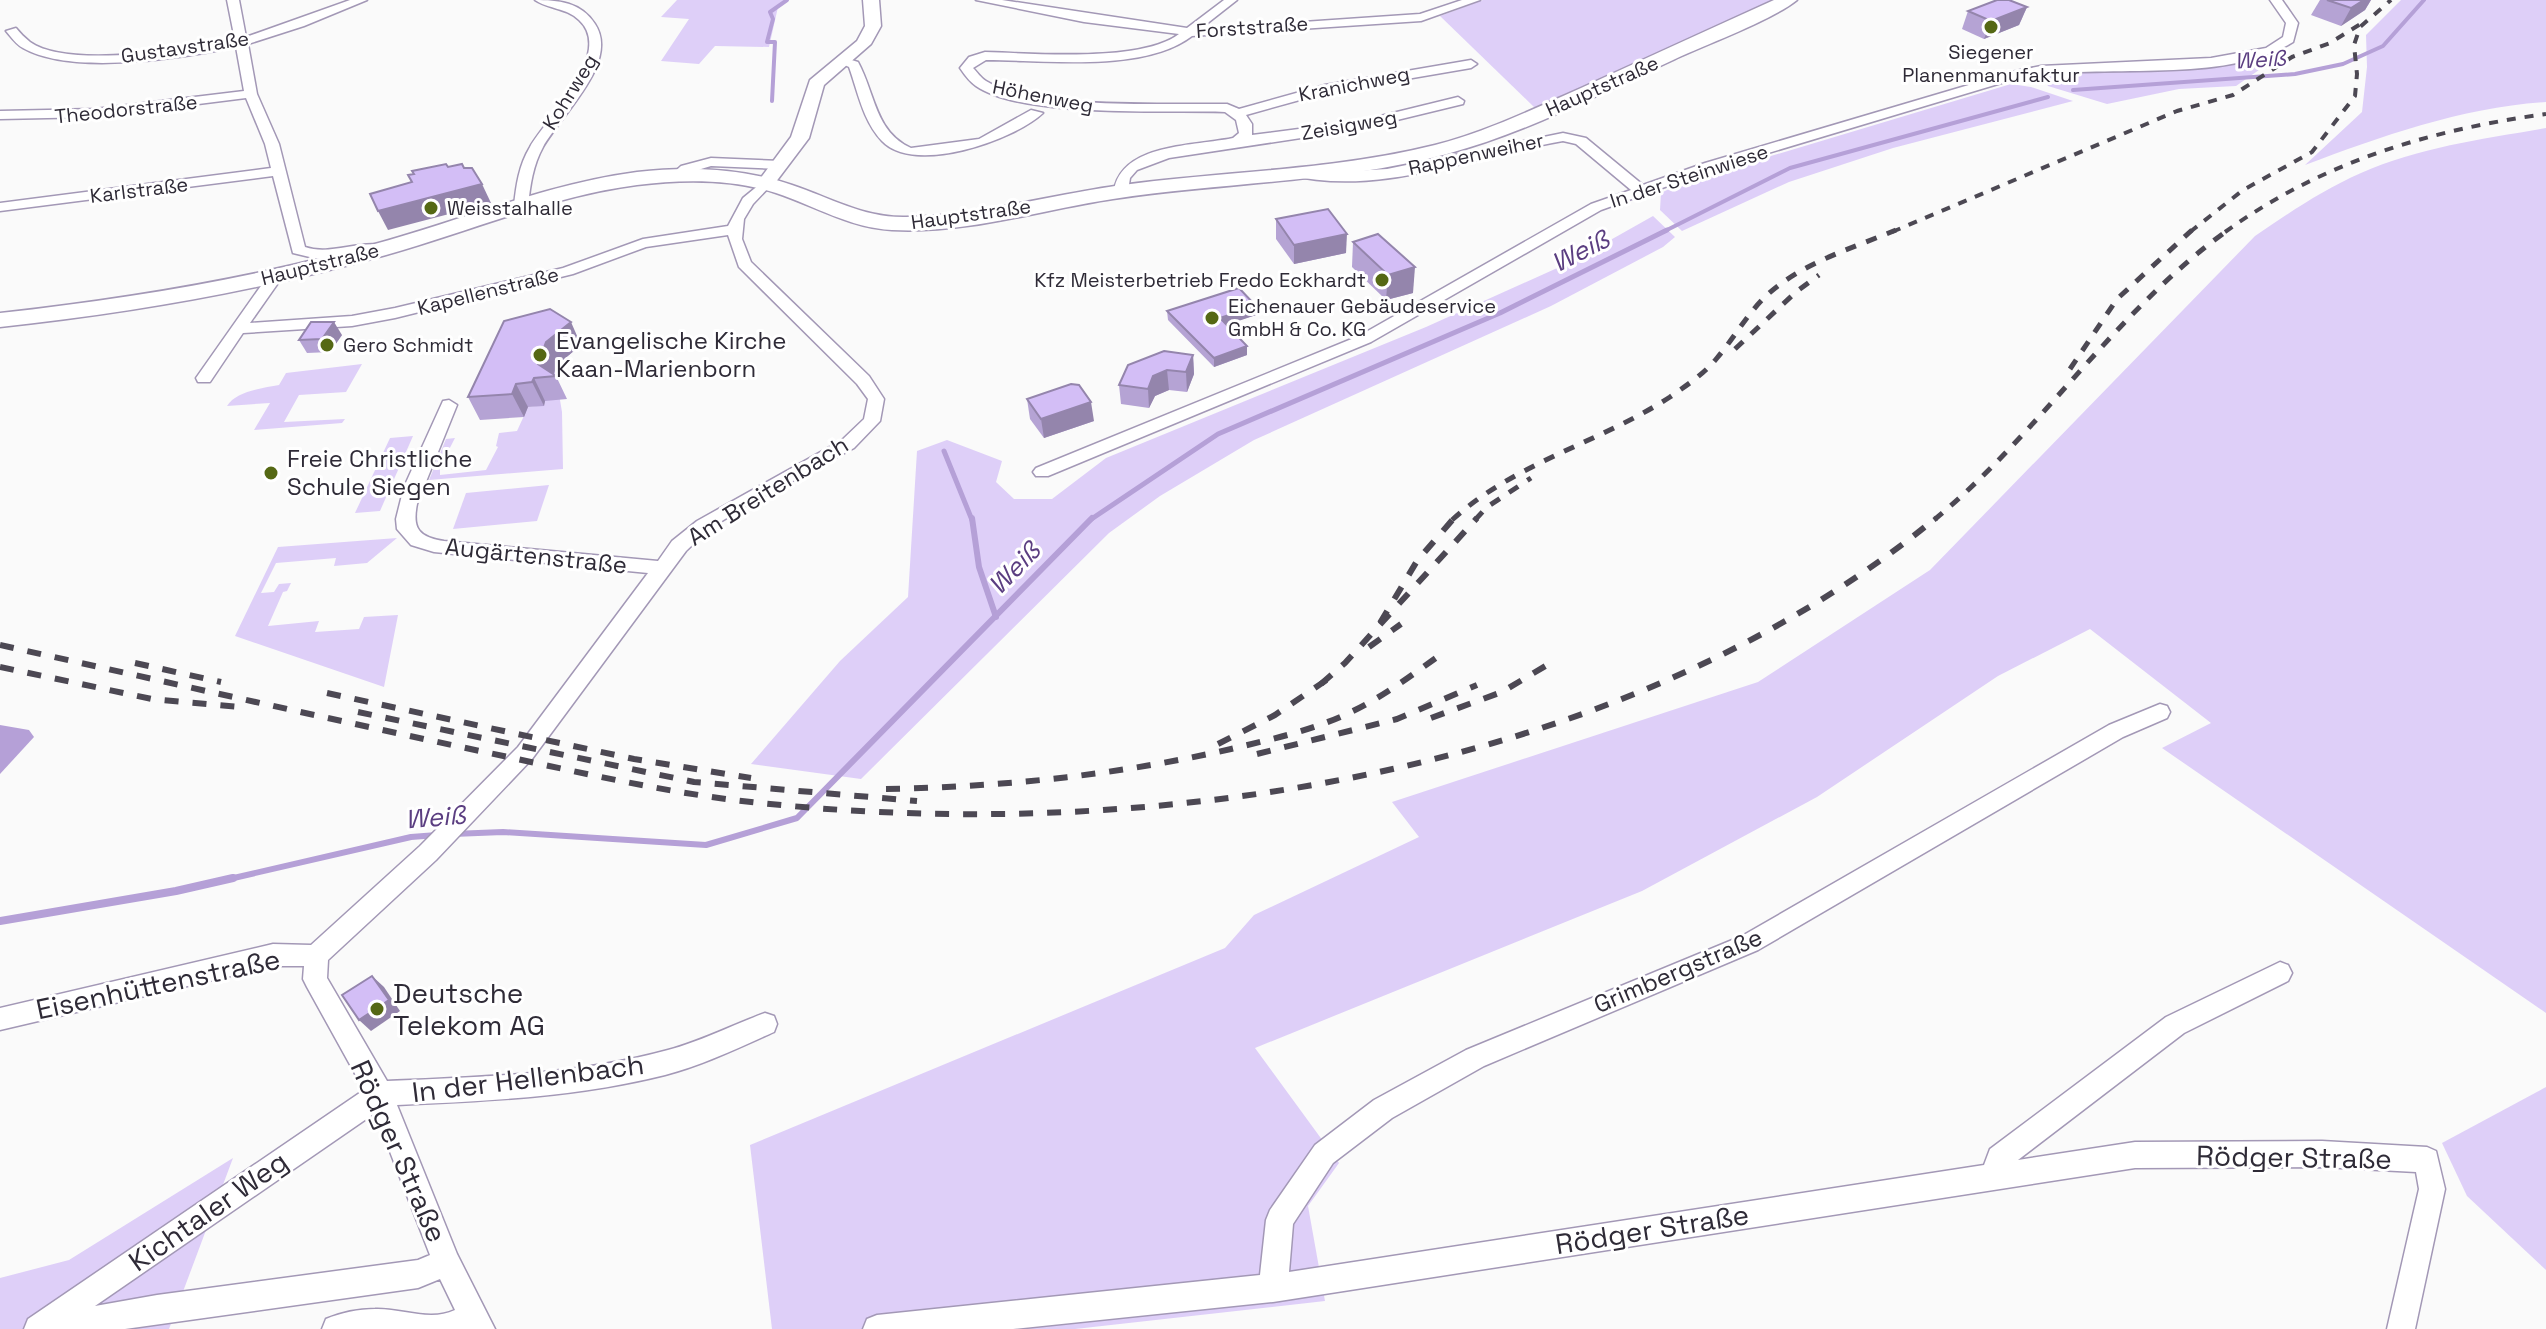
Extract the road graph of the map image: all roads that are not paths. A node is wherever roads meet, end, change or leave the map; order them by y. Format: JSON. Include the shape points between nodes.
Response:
{"nodes":[{"id":1,"x":233,"y":0,"type":"edge"},
{"id":2,"x":361,"y":0,"type":"edge"},
{"id":3,"x":548,"y":0,"type":"edge"},
{"id":4,"x":871,"y":0,"type":"edge"},
{"id":5,"x":982,"y":0,"type":"edge"},
{"id":6,"x":1231,"y":0,"type":"edge"},
{"id":7,"x":1474,"y":0,"type":"edge"},
{"id":8,"x":1788,"y":0,"type":"edge"},
{"id":9,"x":2276,"y":0,"type":"edge"},
{"id":10,"x":12,"y":31,"type":"dead end"},
{"id":11,"x":1188,"y":32,"type":"junction"},
{"id":12,"x":240,"y":42,"type":"junction"},
{"id":13,"x":842,"y":61,"type":"junction"},
{"id":14,"x":1471,"y":64,"type":"dead end"},
{"id":15,"x":251,"y":94,"type":"junction"},
{"id":16,"x":1458,"y":101,"type":"dead end"},
{"id":17,"x":1036,"y":113,"type":"dead end"},
{"id":18,"x":1239,"y":113,"type":"junction"},
{"id":19,"x":0,"y":115,"type":"edge"},
{"id":20,"x":1238,"y":141,"type":"junction"},
{"id":21,"x":781,"y":165,"type":"junction"},
{"id":22,"x":278,"y":171,"type":"junction"},
{"id":23,"x":1294,"y":172,"type":"junction"},
{"id":24,"x":677,"y":176,"type":"junction"},
{"id":25,"x":766,"y":183,"type":"junction"},
{"id":26,"x":1640,"y":190,"type":"junction"},
{"id":27,"x":1121,"y":191,"type":"junction"},
{"id":28,"x":521,"y":206,"type":"junction"},
{"id":29,"x":0,"y":207,"type":"edge"},
{"id":30,"x":733,"y":230,"type":"junction"},
{"id":31,"x":382,"y":249,"type":"junction"},
{"id":32,"x":275,"y":276,"type":"junction"},
{"id":33,"x":0,"y":320,"type":"edge"},
{"id":34,"x":238,"y":329,"type":"junction"},
{"id":35,"x":204,"y":378,"type":"dead end"},
{"id":36,"x":449,"y":405,"type":"dead end"},
{"id":37,"x":1042,"y":472,"type":"dead end"},
{"id":38,"x":661,"y":568,"type":"junction"},
{"id":39,"x":2160,"y":712,"type":"dead end"},
{"id":40,"x":316,"y":956,"type":"junction"},
{"id":41,"x":2280,"y":973,"type":"dead end"},
{"id":42,"x":0,"y":1019,"type":"edge"},
{"id":43,"x":765,"y":1024,"type":"dead end"},
{"id":44,"x":380,"y":1094,"type":"junction"},
{"id":45,"x":1995,"y":1175,"type":"junction"},
{"id":46,"x":447,"y":1262,"type":"junction"},
{"id":47,"x":1273,"y":1288,"type":"junction"},
{"id":48,"x":476,"y":1323,"type":"edge"},
{"id":49,"x":38,"y":1329,"type":"edge"},
{"id":50,"x":49,"y":1329,"type":"edge"},
{"id":51,"x":336,"y":1329,"type":"edge"},
{"id":52,"x":435,"y":1329,"type":"edge"},
{"id":53,"x":446,"y":1329,"type":"edge"},
{"id":54,"x":877,"y":1329,"type":"edge"},
{"id":55,"x":2401,"y":1329,"type":"edge"}],
"edges":[{"from":1,"to":12,"type":"street"},
{"from":2,"to":12,"type":"street","name":"Gustavstraße"},
{"from":3,"to":28,"type":"street","name":"Kohrweg","via":[[582,16],[599,43],[586,75],[536,148]]},
{"from":4,"to":13,"type":"street","via":[[873,26],[863,44]]},
{"from":5,"to":11,"type":"street","name":"Forststraße"},
{"from":6,"to":11,"type":"street","name":"Höhenweg"},
{"from":7,"to":11,"type":"street","name":"Forststraße","via":[[1421,17]]},
{"from":8,"to":23,"type":"main road","name":"Hauptstraße","via":[[1482,137],[1381,162]]},
{"from":9,"to":26,"type":"street","name":"In der Steinwiese","via":[[2292,22],[2292,33],[2265,54],[2016,75]]},
{"from":10,"to":12,"type":"street","name":"Gustavstraße","via":[[16,40],[41,51],[86,58]]},
{"from":11,"to":18,"type":"street","name":"Höhenweg","via":[[1149,52],[985,56],[968,64],[966,72],[987,86],[1039,100],[1125,109],[1212,107]]},
{"from":12,"to":15,"type":"street"},
{"from":13,"to":17,"type":"street","via":[[854,65],[865,104],[882,131],[909,152],[982,143]]},
{"from":13,"to":21,"type":"street","via":[[816,83],[800,138]]},
{"from":14,"to":18,"type":"street","name":"Kranichweg","via":[[1345,83]]},
{"from":15,"to":19,"type":"street","name":"Theodorstraße","via":[[88,115]]},
{"from":15,"to":22,"type":"street"},
{"from":16,"to":20,"type":"street","name":"Zeisigweg","via":[[1360,125]]},
{"from":18,"to":20,"type":"street","via":[[1246,134]]},
{"from":20,"to":27,"type":"street","via":[[1138,163],[1122,176]]},
{"from":21,"to":24,"type":"street","via":[[710,162]]},
{"from":21,"to":25,"type":"street"},
{"from":22,"to":29,"type":"street","name":"Karlstraße"},
{"from":22,"to":31,"type":"street","via":[[294,243],[303,254]]},
{"from":23,"to":26,"type":"street","name":"Rappenweiher","via":[[1308,178],[1354,176],[1563,137],[1581,141]]},
{"from":23,"to":27,"type":"main road","name":"Hauptstraße"},
{"from":24,"to":25,"type":"main road","name":"Hauptstraße"},
{"from":24,"to":28,"type":"main road","name":"Hauptstraße","via":[[590,187]]},
{"from":25,"to":27,"type":"main road","name":"Hauptstraße","via":[[853,216],[894,224],[951,221]]},
{"from":25,"to":30,"type":"street","via":[[740,210]]},
{"from":26,"to":37,"type":"street","name":"In der Steinwiese","via":[[1596,207],[1365,339]]},
{"from":28,"to":31,"type":"main road","name":"Hauptstraße"},
{"from":30,"to":34,"type":"street","name":"Kapellenstraße","via":[[643,243],[568,271],[395,313]]},
{"from":30,"to":38,"type":"street","name":"Am Breitenbach","via":[[744,264],[863,380],[876,399],[876,409],[872,421],[848,444],[703,525]]},
{"from":31,"to":32,"type":"main road","name":"Hauptstraße"},
{"from":32,"to":33,"type":"main road","name":"Hauptstraße","via":[[166,299]]},
{"from":32,"to":34,"type":"street"},
{"from":34,"to":35,"type":"street"},
{"from":36,"to":38,"type":"street","name":"Augärtenstraße","via":[[407,506],[409,534],[444,547]]},
{"from":38,"to":40,"type":"street","name":"Am Breitenbach","via":[[525,753],[428,853]]},
{"from":39,"to":47,"type":"street","name":"Grimbergstraße","via":[[2116,731],[1750,943],[1475,1058],[1383,1109],[1324,1154],[1280,1220]]},
{"from":40,"to":42,"type":"street","name":"Eisenhüttenstraße","via":[[273,955]]},
{"from":40,"to":44,"type":"street","name":"Rödger Straße","via":[[315,979]]},
{"from":41,"to":45,"type":"street","via":[[2175,1025],[1999,1158]]},
{"from":43,"to":44,"type":"street","name":"In der Hellenbach","via":[[702,1052],[627,1071]]},
{"from":44,"to":46,"type":"street","name":"Rödger Straße"},
{"from":44,"to":49,"type":"street","name":"Kichtaler Weg"},
{"from":45,"to":47,"type":"street","name":"Rödger Straße"},
{"from":45,"to":55,"type":"street","name":"Rödger Straße","via":[[2135,1155],[2322,1154],[2427,1160],[2432,1189]]},
{"from":46,"to":48,"type":"street","name":"Rödger Straße"},
{"from":46,"to":50,"type":"street","name":"Kichtaler Weg","via":[[418,1274]]},
{"from":47,"to":54,"type":"street","name":"Rödger Straße"},
{"from":48,"to":53,"type":"street"},
{"from":51,"to":52,"type":"street","via":[[375,1323]]}]}
